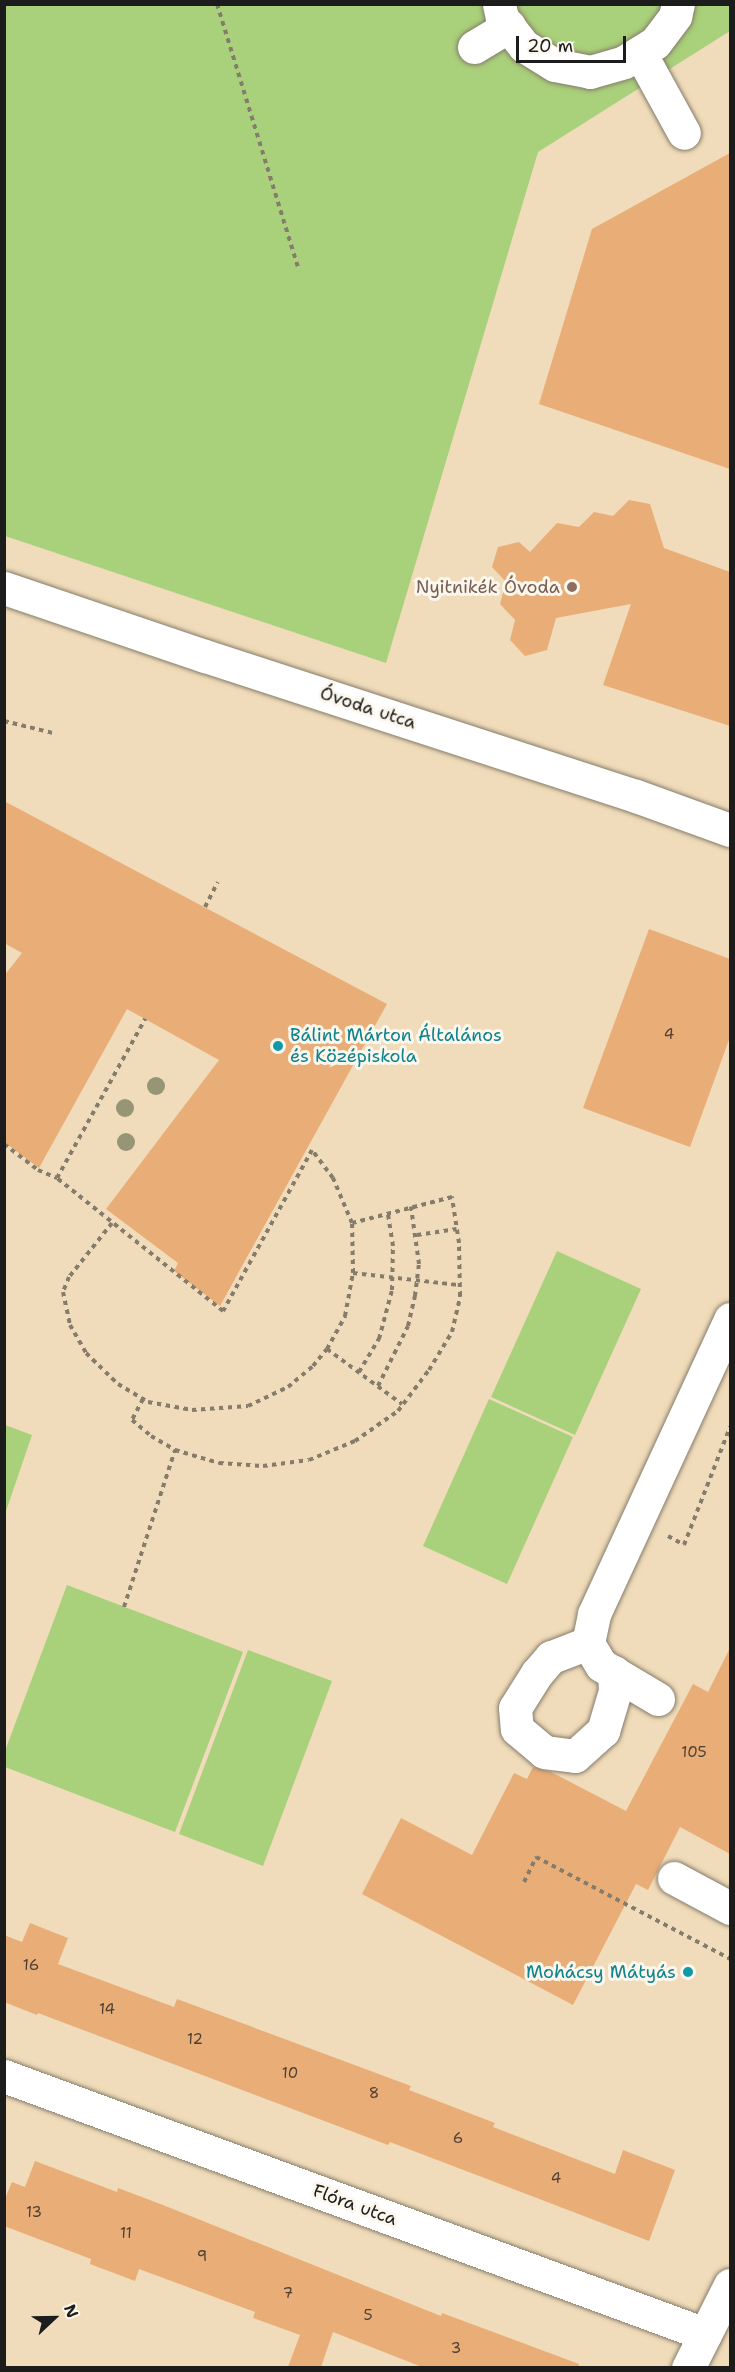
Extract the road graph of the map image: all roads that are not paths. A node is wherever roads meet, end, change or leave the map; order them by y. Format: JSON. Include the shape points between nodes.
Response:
{"nodes":[{"id":1,"x":678,"y":4,"type":"edge"},
{"id":2,"x":504,"y":15,"type":"edge"},
{"id":3,"x":474,"y":47,"type":"dead end"},
{"id":4,"x":640,"y":53,"type":"junction"},
{"id":5,"x":684,"y":133,"type":"dead end"},
{"id":6,"x":4,"y":588,"type":"edge"},
{"id":7,"x":730,"y":830,"type":"edge"},
{"id":8,"x":730,"y":1319,"type":"edge"},
{"id":9,"x":588,"y":1643,"type":"junction"},
{"id":10,"x":614,"y":1672,"type":"junction"},
{"id":11,"x":658,"y":1699,"type":"dead end"},
{"id":12,"x":674,"y":1878,"type":"dead end"},
{"id":13,"x":730,"y":1908,"type":"edge"},
{"id":14,"x":4,"y":2076,"type":"edge"},
{"id":15,"x":730,"y":2285,"type":"edge"},
{"id":16,"x":705,"y":2334,"type":"junction"},
{"id":17,"x":688,"y":2367,"type":"edge"}],
"edges":[{"from":1,"to":4,"type":"street","via":[[675,16],[655,43]]},
{"from":2,"to":3,"type":"street"},
{"from":2,"to":4,"type":"street","via":[[524,46],[555,65],[590,72]]},
{"from":4,"to":5,"type":"street"},
{"from":6,"to":7,"type":"street","name":"Óvoda utca"},
{"from":8,"to":9,"type":"street","via":[[594,1614]]},
{"from":9,"to":10,"type":"street","via":[[601,1665]]},
{"from":9,"to":10,"type":"street","via":[[551,1657],[537,1673],[515,1708],[517,1729],[544,1752],[575,1756],[603,1731],[615,1691]]},
{"from":10,"to":11,"type":"street"},
{"from":12,"to":13,"type":"street"},
{"from":14,"to":16,"type":"street","name":"Flóra utca"},
{"from":15,"to":16,"type":"street"},
{"from":16,"to":17,"type":"street"}]}
